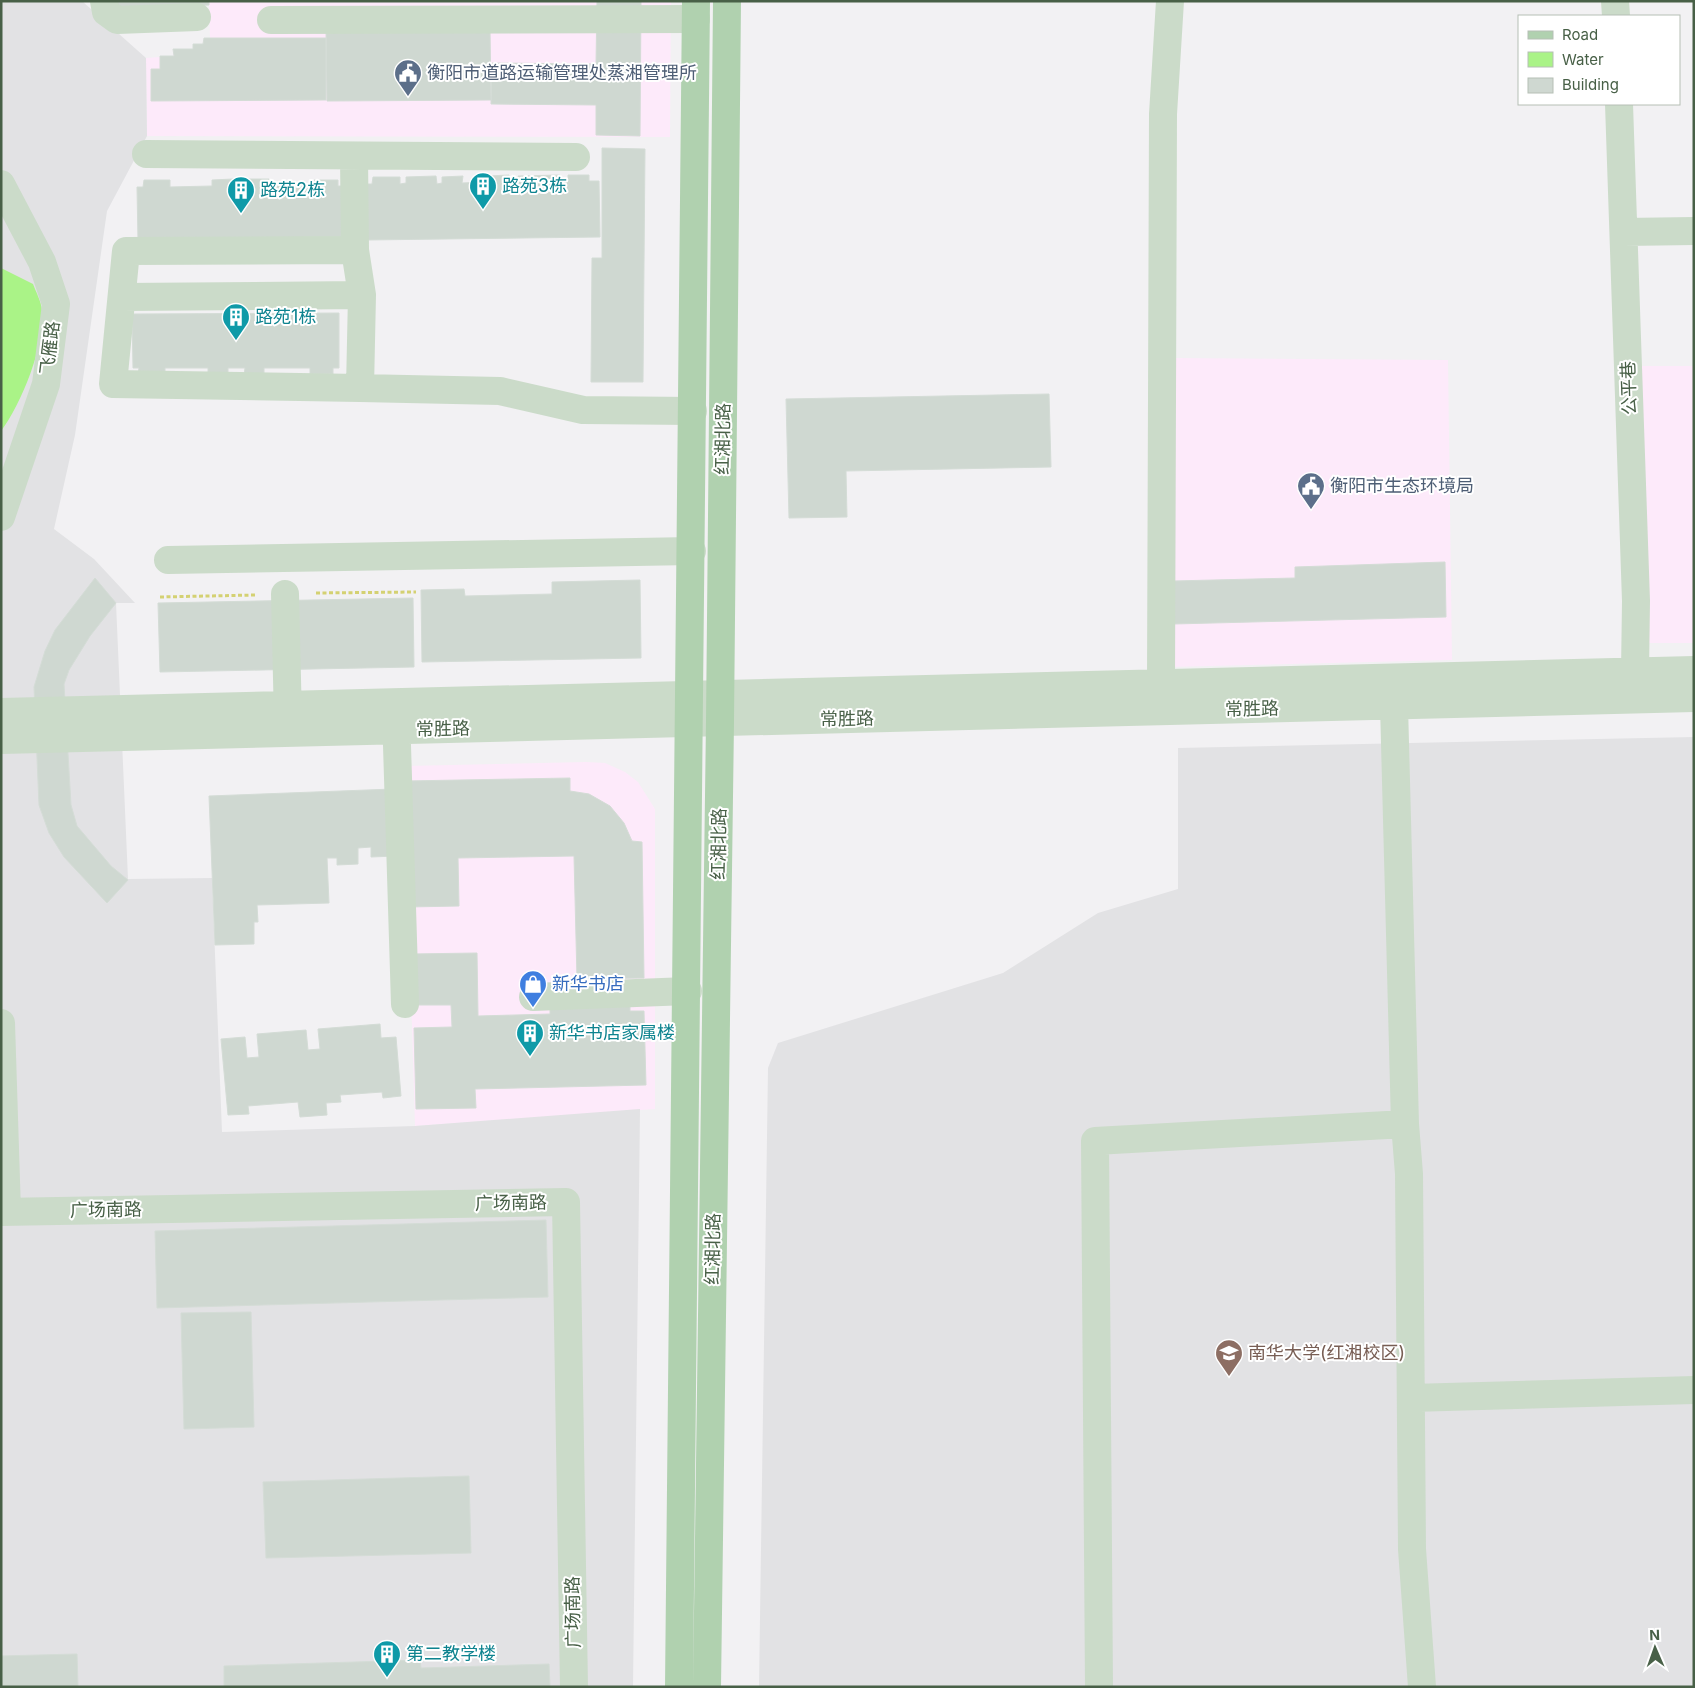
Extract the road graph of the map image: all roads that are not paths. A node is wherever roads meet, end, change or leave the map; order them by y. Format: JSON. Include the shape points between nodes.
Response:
{"nodes":[{"id":1,"x":104,"y":1,"type":"edge"},
{"id":2,"x":727,"y":1,"type":"edge"},
{"id":3,"x":1170,"y":1,"type":"edge"},
{"id":4,"x":1615,"y":1,"type":"edge"},
{"id":5,"x":696,"y":10,"type":"edge"},
{"id":6,"x":1616,"y":15,"type":"edge"},
{"id":7,"x":197,"y":17,"type":"dead end"},
{"id":8,"x":271,"y":20,"type":"dead end"},
{"id":9,"x":1619,"y":105,"type":"edge"},
{"id":10,"x":146,"y":154,"type":"dead end"},
{"id":11,"x":354,"y":156,"type":"junction"},
{"id":12,"x":576,"y":157,"type":"dead end"},
{"id":13,"x":1,"y":184,"type":"edge"},
{"id":14,"x":1694,"y":231,"type":"edge"},
{"id":15,"x":1624,"y":232,"type":"junction"},
{"id":16,"x":355,"y":250,"type":"junction"},
{"id":17,"x":362,"y":295,"type":"junction"},
{"id":18,"x":122,"y":296,"type":"junction"},
{"id":19,"x":360,"y":388,"type":"junction"},
{"id":20,"x":693,"y":411,"type":"junction"},
{"id":21,"x":2,"y":516,"type":"edge"},
{"id":22,"x":692,"y":551,"type":"junction"},
{"id":23,"x":168,"y":560,"type":"dead end"},
{"id":24,"x":285,"y":594,"type":"dead end"},
{"id":25,"x":1694,"y":670,"type":"edge"},
{"id":26,"x":1635,"y":672,"type":"junction"},
{"id":27,"x":1160,"y":683,"type":"junction"},
{"id":28,"x":720,"y":694,"type":"junction"},
{"id":29,"x":691,"y":695,"type":"junction"},
{"id":30,"x":1694,"y":698,"type":"edge"},
{"id":31,"x":396,"y":702,"type":"junction"},
{"id":32,"x":288,"y":704,"type":"junction"},
{"id":33,"x":1394,"y":705,"type":"junction"},
{"id":34,"x":1,"y":712,"type":"edge"},
{"id":35,"x":720,"y":722,"type":"junction"},
{"id":36,"x":690,"y":723,"type":"junction"},
{"id":37,"x":396,"y":730,"type":"junction"},
{"id":38,"x":288,"y":733,"type":"junction"},
{"id":39,"x":1,"y":740,"type":"edge"},
{"id":40,"x":688,"y":991,"type":"junction"},
{"id":41,"x":533,"y":997,"type":"dead end"},
{"id":42,"x":404,"y":1004,"type":"dead end"},
{"id":43,"x":1,"y":1022,"type":"edge"},
{"id":44,"x":1404,"y":1124,"type":"junction"},
{"id":45,"x":4,"y":1212,"type":"edge"},
{"id":46,"x":1694,"y":1390,"type":"edge"},
{"id":47,"x":1411,"y":1398,"type":"junction"},
{"id":48,"x":574,"y":1687,"type":"edge"},
{"id":49,"x":680,"y":1687,"type":"edge"},
{"id":50,"x":707,"y":1687,"type":"edge"},
{"id":51,"x":1099,"y":1687,"type":"edge"},
{"id":52,"x":1422,"y":1687,"type":"edge"}],
"edges":[{"from":1,"to":7,"type":"street","via":[[106,12],[116,20]]},
{"from":2,"to":28,"type":"main road","name":"红湘北路"},
{"from":3,"to":27,"type":"street","via":[[1163,114]]},
{"from":4,"to":6,"type":"street"},
{"from":5,"to":8,"type":"street"},
{"from":5,"to":20,"type":"main road","name":"红湘北路"},
{"from":9,"to":15,"type":"street","name":"公平巷"},
{"from":10,"to":11,"type":"street"},
{"from":11,"to":12,"type":"street"},
{"from":11,"to":16,"type":"street"},
{"from":13,"to":21,"type":"street","name":"飞雁路","via":[[42,262],[56,304],[46,384]]},
{"from":14,"to":15,"type":"street"},
{"from":15,"to":26,"type":"street","name":"公平巷","via":[[1636,601]]},
{"from":16,"to":17,"type":"street"},
{"from":16,"to":18,"type":"street","via":[[126,251]]},
{"from":17,"to":18,"type":"street"},
{"from":17,"to":19,"type":"street"},
{"from":18,"to":19,"type":"street","via":[[113,384]]},
{"from":19,"to":20,"type":"street","via":[[500,391],[583,410]]},
{"from":20,"to":22,"type":"main road","name":"红湘北路"},
{"from":22,"to":23,"type":"street"},
{"from":22,"to":29,"type":"main road","name":"红湘北路"},
{"from":24,"to":32,"type":"street"},
{"from":25,"to":26,"type":"street","name":"常胜路"},
{"from":26,"to":27,"type":"street","name":"常胜路"},
{"from":27,"to":28,"type":"street","name":"常胜路"},
{"from":28,"to":29,"type":"street","name":"常胜路"},
{"from":28,"to":35,"type":"main road","name":"红湘北路"},
{"from":29,"to":31,"type":"street","name":"常胜路"},
{"from":29,"to":36,"type":"main road","name":"红湘北路"},
{"from":30,"to":33,"type":"street","name":"常胜路"},
{"from":31,"to":32,"type":"street","name":"常胜路"},
{"from":31,"to":37,"type":"street"},
{"from":32,"to":34,"type":"street","name":"常胜路"},
{"from":32,"to":38,"type":"street"},
{"from":33,"to":35,"type":"street","name":"常胜路"},
{"from":33,"to":44,"type":"street"},
{"from":35,"to":36,"type":"street","name":"常胜路"},
{"from":35,"to":50,"type":"main road","name":"红湘北路"},
{"from":36,"to":37,"type":"street","name":"常胜路"},
{"from":36,"to":40,"type":"main road","name":"红湘北路"},
{"from":37,"to":38,"type":"street","name":"常胜路"},
{"from":37,"to":42,"type":"street"},
{"from":38,"to":39,"type":"street","name":"常胜路"},
{"from":40,"to":41,"type":"street"},
{"from":40,"to":49,"type":"main road","name":"红湘北路"},
{"from":43,"to":45,"type":"street"},
{"from":44,"to":47,"type":"street","via":[[1409,1174]]},
{"from":44,"to":51,"type":"street","via":[[1095,1141]]},
{"from":45,"to":48,"type":"street","name":"广场南路","via":[[566,1202]]},
{"from":46,"to":47,"type":"street"},
{"from":47,"to":52,"type":"street","via":[[1412,1549]]}]}
